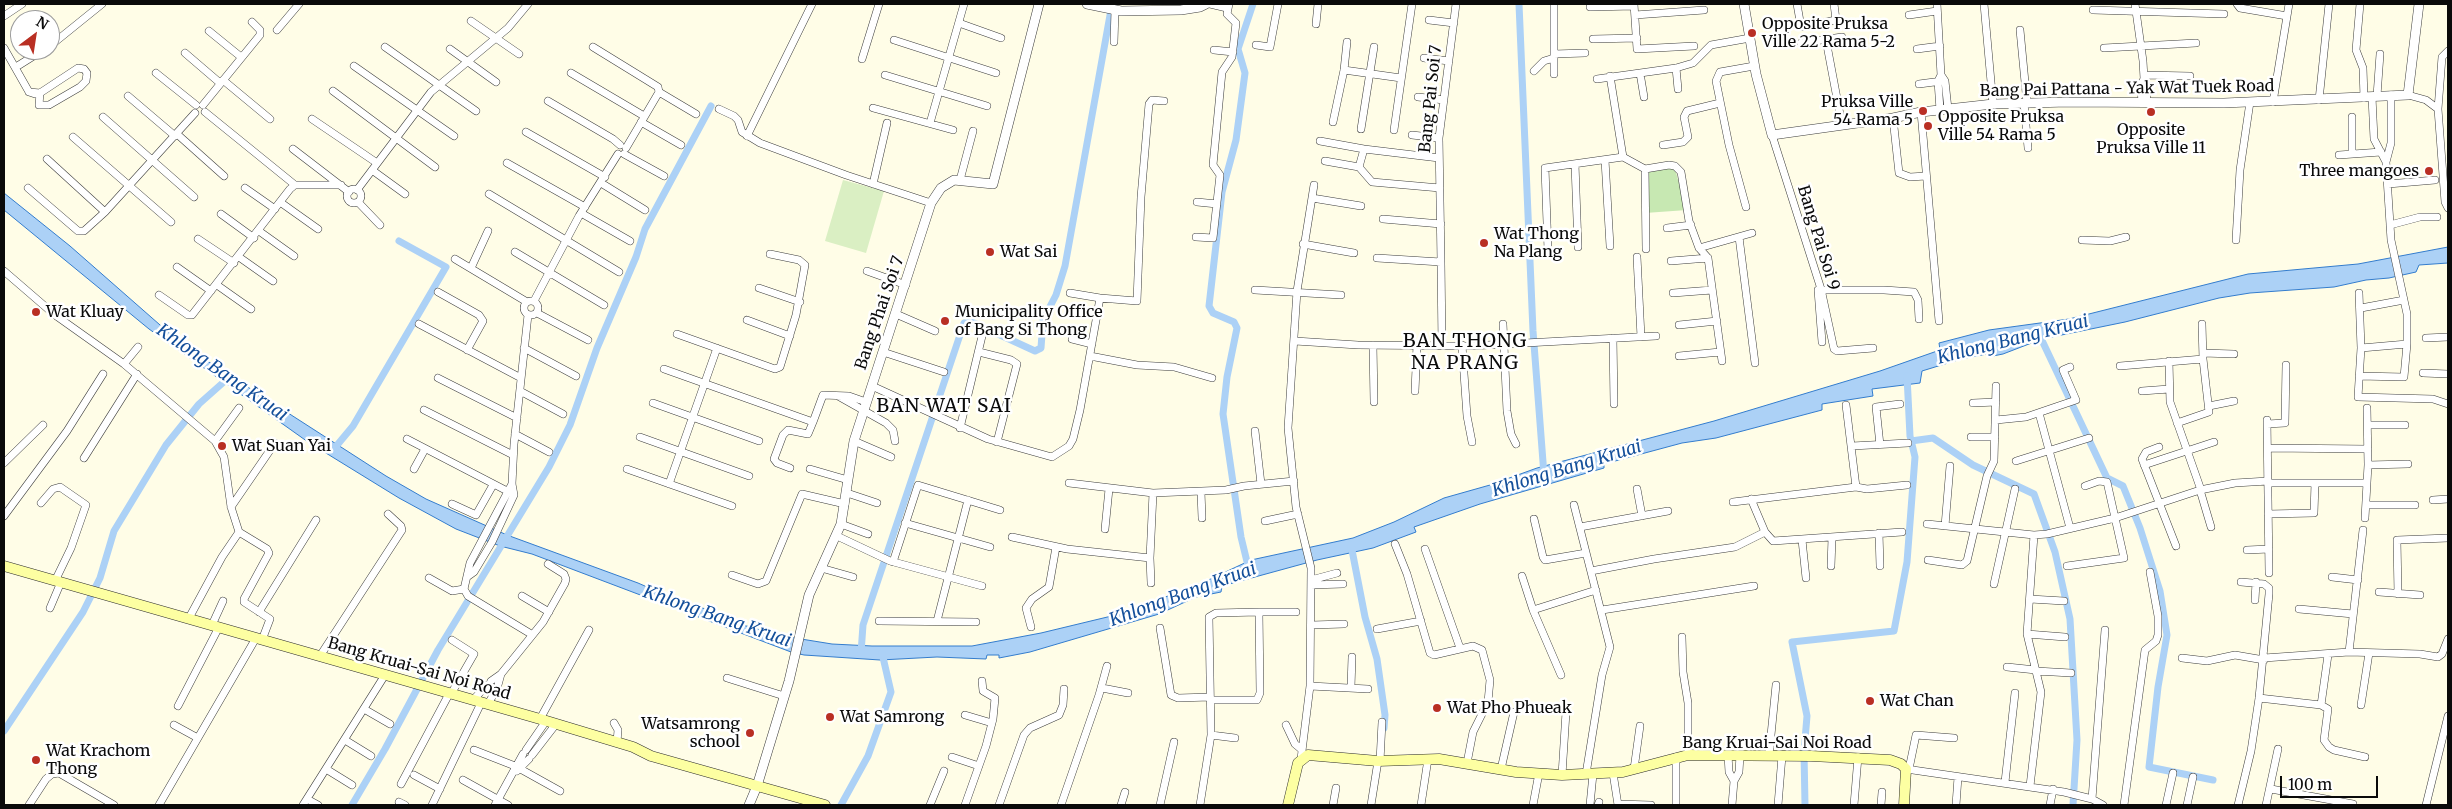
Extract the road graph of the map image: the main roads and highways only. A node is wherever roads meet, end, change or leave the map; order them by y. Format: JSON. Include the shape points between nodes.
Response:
{"nodes":[{"id":1,"x":4,"y":566,"type":"edge"},
{"id":2,"x":792,"y":801,"type":"edge"},
{"id":3,"x":825,"y":805,"type":"edge"},
{"id":4,"x":1288,"y":805,"type":"edge"},
{"id":5,"x":1904,"y":805,"type":"edge"}],
"edges":[{"from":1,"to":2,"type":"main road","name":"Bang Kruai-Sai Noi Road","via":[[547,721],[651,756],[757,786]]},
{"from":2,"to":3,"type":"main road","name":"Bang Kruai-Sai Noi Road"},
{"from":4,"to":5,"type":"main road","name":"Bang Kruai-Sai Noi Road","via":[[1301,754],[1379,761],[1428,759],[1562,775],[1613,773],[1688,755],[1858,757],[1890,760],[1908,769]]}]}
